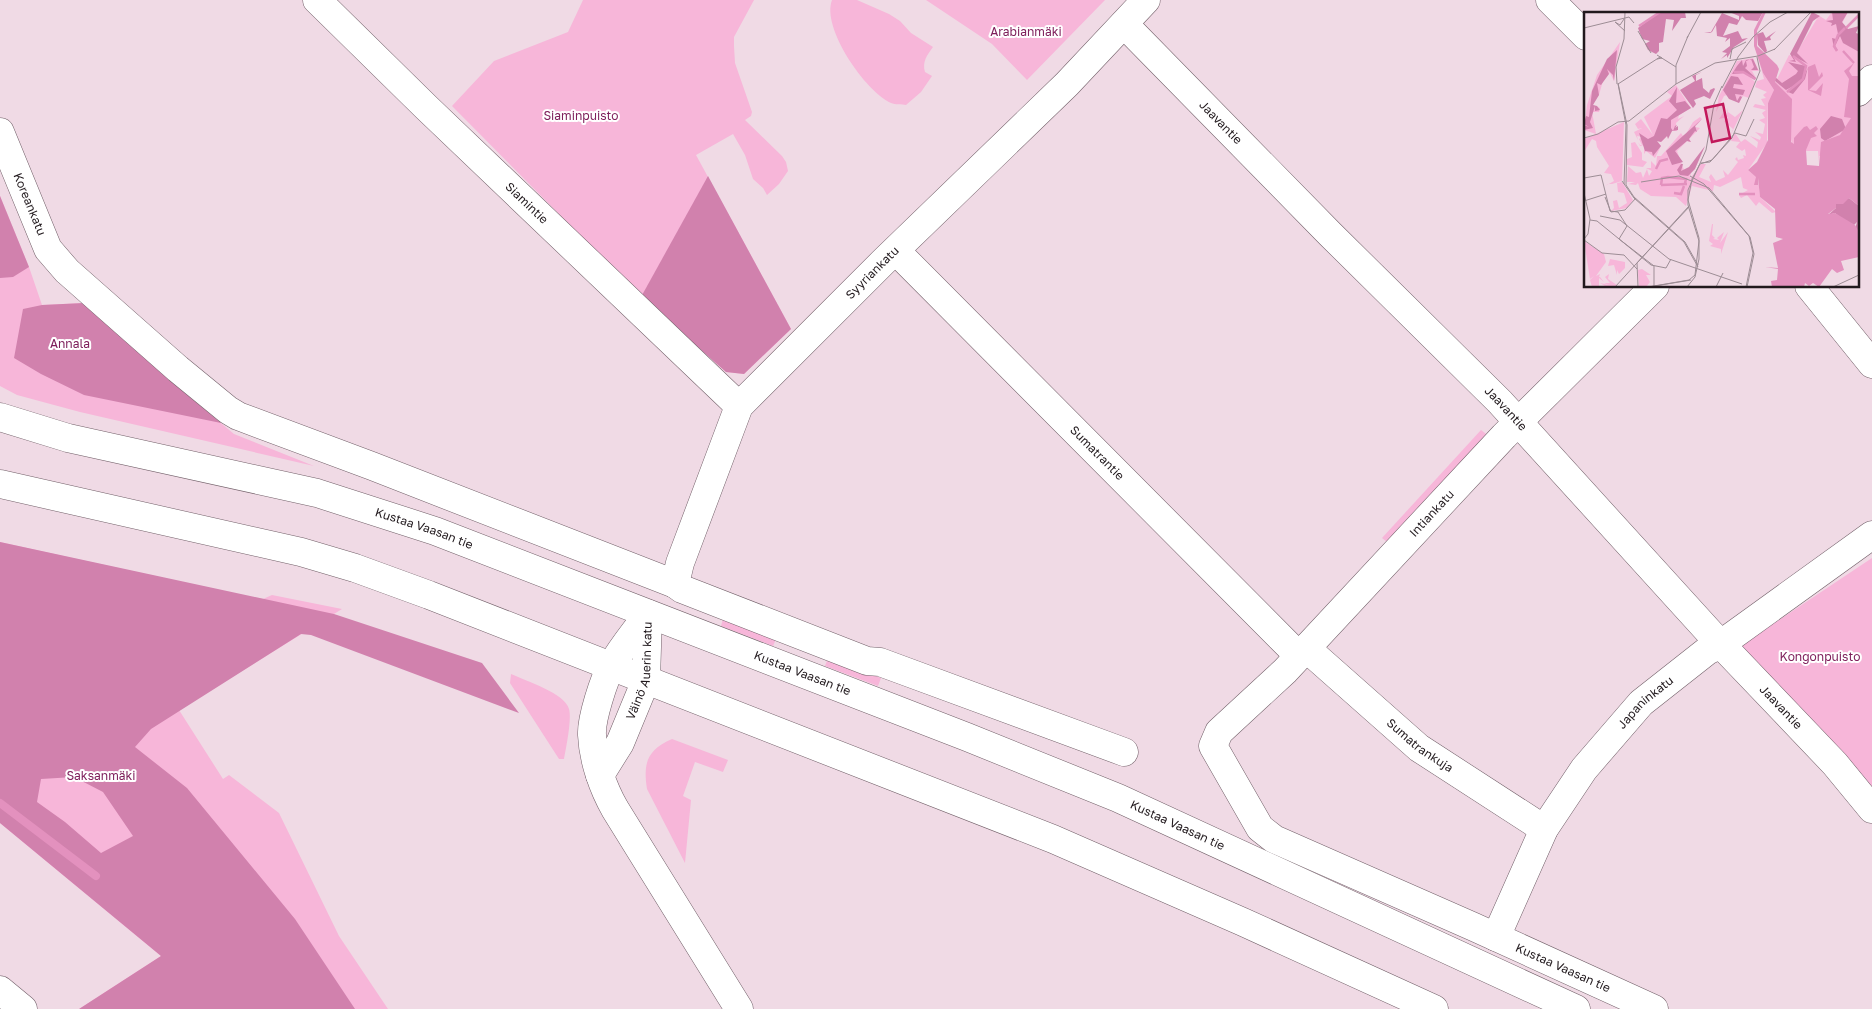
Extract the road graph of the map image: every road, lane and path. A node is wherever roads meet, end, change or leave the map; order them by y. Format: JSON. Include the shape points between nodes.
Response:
{"nodes":[{"id":1,"x":317,"y":0,"type":"edge"},
{"id":2,"x":1146,"y":0,"type":"edge"},
{"id":3,"x":1550,"y":0,"type":"edge"},
{"id":4,"x":1124,"y":24,"type":"junction"},
{"id":5,"x":1584,"y":34,"type":"edge"},
{"id":6,"x":1872,"y":79,"type":"edge"},
{"id":7,"x":1860,"y":90,"type":"edge"},
{"id":8,"x":0,"y":132,"type":"edge"},
{"id":9,"x":896,"y":251,"type":"junction"},
{"id":10,"x":1653,"y":288,"type":"edge"},
{"id":11,"x":1811,"y":288,"type":"edge"},
{"id":12,"x":1872,"y":364,"type":"edge"},
{"id":13,"x":739,"y":406,"type":"junction"},
{"id":14,"x":0,"y":417,"type":"edge"},
{"id":15,"x":1518,"y":424,"type":"junction"},
{"id":16,"x":0,"y":484,"type":"edge"},
{"id":17,"x":1872,"y":536,"type":"edge"},
{"id":18,"x":679,"y":586,"type":"junction"},
{"id":19,"x":648,"y":614,"type":"junction"},
{"id":20,"x":1721,"y":644,"type":"junction"},
{"id":21,"x":1303,"y":652,"type":"junction"},
{"id":22,"x":611,"y":666,"type":"junction"},
{"id":23,"x":646,"y":680,"type":"junction"},
{"id":24,"x":1213,"y":746,"type":"joint"},
{"id":25,"x":1124,"y":752,"type":"dead end"},
{"id":26,"x":600,"y":775,"type":"junction"},
{"id":27,"x":1872,"y":809,"type":"edge"},
{"id":28,"x":1544,"y":829,"type":"junction"},
{"id":29,"x":1496,"y":937,"type":"junction"},
{"id":30,"x":0,"y":990,"type":"edge"},
{"id":31,"x":23,"y":1009,"type":"edge"},
{"id":32,"x":739,"y":1009,"type":"edge"},
{"id":33,"x":1434,"y":1009,"type":"edge"},
{"id":34,"x":1576,"y":1009,"type":"edge"},
{"id":35,"x":1654,"y":1009,"type":"edge"}],
"edges":[{"from":1,"to":13,"type":"street","name":"Siamintie"},
{"from":2,"to":4,"type":"street","name":"Syyriankatu"},
{"from":3,"to":5,"type":"street"},
{"from":4,"to":9,"type":"street","name":"Syyriankatu"},
{"from":4,"to":15,"type":"street","name":"Jaavantie","via":[[1490,392]]},
{"from":6,"to":7,"type":"street"},
{"from":8,"to":18,"type":"street","name":"Koreankatu","via":[[48,249],[67,271],[228,410]]},
{"from":9,"to":13,"type":"street","name":"Syyriankatu"},
{"from":9,"to":21,"type":"street","name":"Sumatrantie"},
{"from":10,"to":15,"type":"street","name":"Intiankatu"},
{"from":11,"to":12,"type":"street"},
{"from":13,"to":18,"type":"street","name":"Syyriankatu","via":[[680,563]]},
{"from":14,"to":19,"type":"street","name":"Kustaa Vaasan tie","via":[[68,438],[317,493],[434,531]]},
{"from":15,"to":20,"type":"street","name":"Jaavantie"},
{"from":15,"to":21,"type":"street","name":"Intiankatu"},
{"from":16,"to":22,"type":"street","via":[[301,552],[355,568]]},
{"from":17,"to":20,"type":"street","name":"Japaninkatu"},
{"from":18,"to":25,"type":"street","via":[[867,661],[880,662]]},
{"from":19,"to":22,"type":"street","name":"Väinö Auerin katu"},
{"from":19,"to":23,"type":"street","name":"Väinö Auerin katu"},
{"from":19,"to":34,"type":"street","name":"Kustaa Vaasan tie","via":[[1118,798]]},
{"from":20,"to":27,"type":"street","name":"Jaavantie","via":[[1835,764]]},
{"from":20,"to":28,"type":"street","name":"Japaninkatu","via":[[1707,651],[1641,703],[1584,769]]},
{"from":21,"to":24,"type":"street","name":"Intiankatu","via":[[1220,732]]},
{"from":21,"to":28,"type":"street","name":"Sumatrankuja","via":[[1419,748]]},
{"from":22,"to":23,"type":"street"},
{"from":22,"to":26,"type":"street","name":"Väinö Auerin katu","via":[[592,734]]},
{"from":23,"to":26,"type":"street","name":"Väinö Auerin katu","via":[[620,743]]},
{"from":23,"to":33,"type":"street","via":[[1053,839]]},
{"from":24,"to":29,"type":"street","name":"Kustaa Vaasan tie","via":[[1260,828],[1274,839]]},
{"from":26,"to":32,"type":"street","name":"Väinö Auerin katu","via":[[615,809]]},
{"from":28,"to":29,"type":"street","name":"Japaninkatu"},
{"from":29,"to":35,"type":"street","name":"Kustaa Vaasan tie"},
{"from":30,"to":31,"type":"street"}]}
